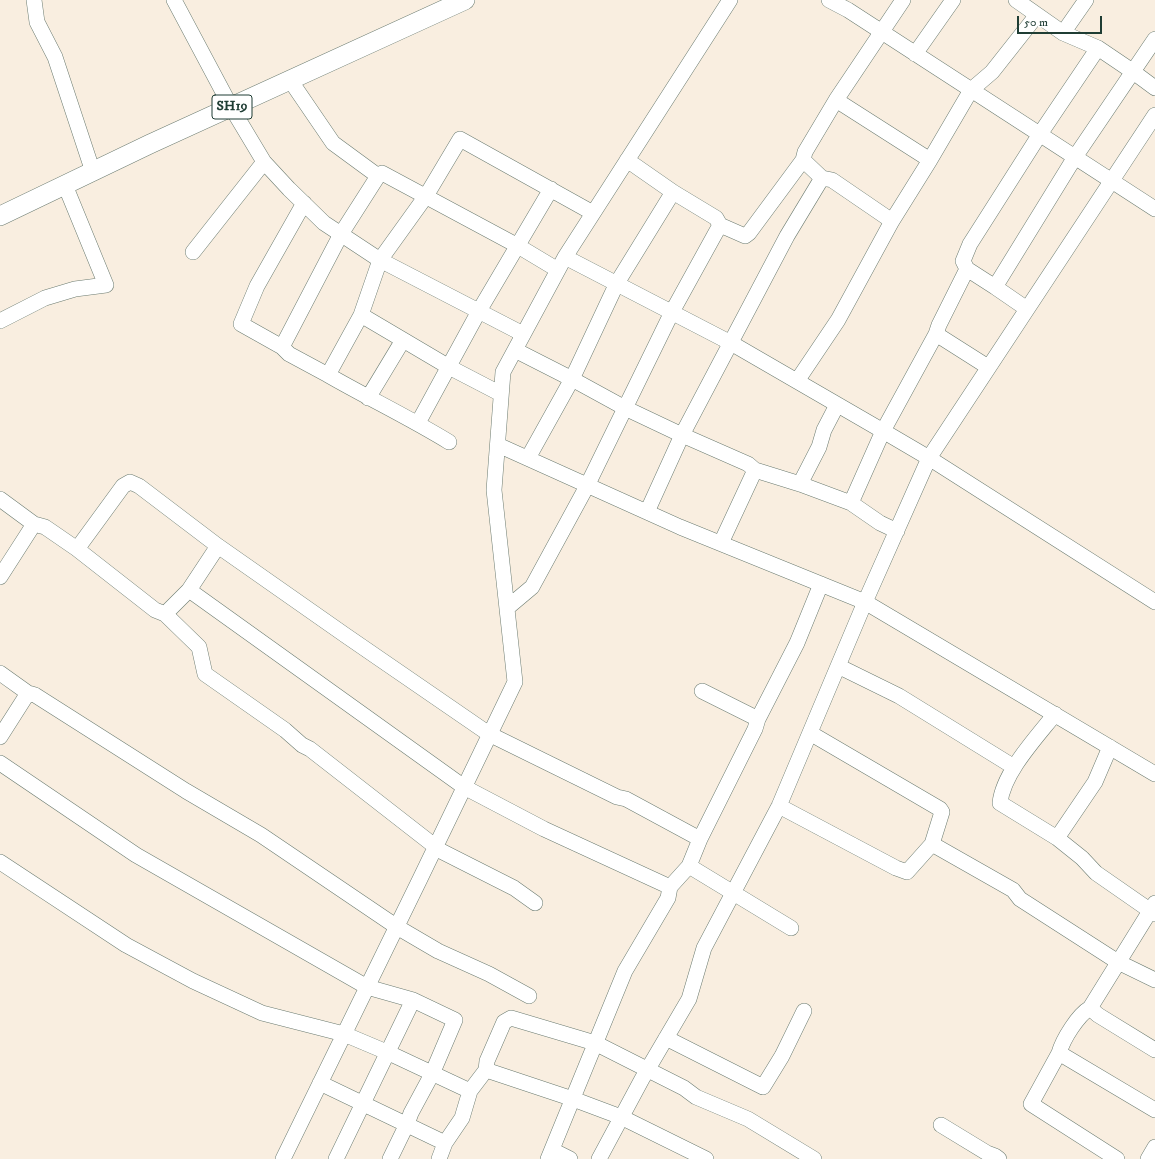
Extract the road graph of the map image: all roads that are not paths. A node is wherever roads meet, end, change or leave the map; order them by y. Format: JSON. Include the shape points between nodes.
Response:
{"nodes":[{"id":1,"x":34,"y":0,"type":"edge"},
{"id":2,"x":174,"y":0,"type":"edge"},
{"id":3,"x":465,"y":0,"type":"edge"},
{"id":4,"x":730,"y":0,"type":"edge"},
{"id":5,"x":829,"y":0,"type":"edge"},
{"id":6,"x":903,"y":0,"type":"edge"},
{"id":7,"x":953,"y":0,"type":"edge"},
{"id":8,"x":1016,"y":0,"type":"edge"},
{"id":9,"x":1086,"y":0,"type":"edge"},
{"id":10,"x":851,"y":5,"type":"edge"},
{"id":11,"x":1037,"y":15,"type":"junction"},
{"id":12,"x":880,"y":32,"type":"junction"},
{"id":13,"x":1063,"y":33,"type":"junction"},
{"id":14,"x":1155,"y":39,"type":"edge"},
{"id":15,"x":1098,"y":48,"type":"junction"},
{"id":16,"x":915,"y":54,"type":"junction"},
{"id":17,"x":1132,"y":71,"type":"junction"},
{"id":18,"x":290,"y":80,"type":"junction"},
{"id":19,"x":1155,"y":88,"type":"edge"},
{"id":20,"x":971,"y":90,"type":"junction"},
{"id":21,"x":836,"y":100,"type":"junction"},
{"id":22,"x":231,"y":107,"type":"junction"},
{"id":23,"x":1155,"y":115,"type":"edge"},
{"id":24,"x":1040,"y":134,"type":"junction"},
{"id":25,"x":1075,"y":157,"type":"junction"},
{"id":26,"x":627,"y":160,"type":"junction"},
{"id":27,"x":802,"y":160,"type":"junction"},
{"id":28,"x":930,"y":160,"type":"junction"},
{"id":29,"x":264,"y":162,"type":"junction"},
{"id":30,"x":92,"y":172,"type":"junction"},
{"id":31,"x":378,"y":176,"type":"junction"},
{"id":32,"x":822,"y":178,"type":"junction"},
{"id":33,"x":1111,"y":181,"type":"junction"},
{"id":34,"x":65,"y":185,"type":"junction"},
{"id":35,"x":551,"y":189,"type":"junction"},
{"id":36,"x":673,"y":192,"type":"junction"},
{"id":37,"x":426,"y":196,"type":"junction"},
{"id":38,"x":304,"y":203,"type":"junction"},
{"id":39,"x":1155,"y":209,"type":"edge"},
{"id":40,"x":593,"y":213,"type":"junction"},
{"id":41,"x":0,"y":216,"type":"edge"},
{"id":42,"x":892,"y":221,"type":"junction"},
{"id":43,"x":720,"y":224,"type":"junction"},
{"id":44,"x":341,"y":234,"type":"junction"},
{"id":45,"x":518,"y":246,"type":"junction"},
{"id":46,"x":192,"y":252,"type":"dead end"},
{"id":47,"x":380,"y":260,"type":"junction"},
{"id":48,"x":562,"y":263,"type":"junction"},
{"id":49,"x":967,"y":269,"type":"junction"},
{"id":50,"x":617,"y":284,"type":"junction"},
{"id":51,"x":995,"y":287,"type":"junction"},
{"id":52,"x":1026,"y":309,"type":"junction"},
{"id":53,"x":479,"y":311,"type":"junction"},
{"id":54,"x":672,"y":312,"type":"junction"},
{"id":55,"x":361,"y":315,"type":"junction"},
{"id":56,"x":0,"y":321,"type":"edge"},
{"id":57,"x":523,"y":334,"type":"junction"},
{"id":58,"x":936,"y":334,"type":"junction"},
{"id":59,"x":403,"y":340,"type":"junction"},
{"id":60,"x":731,"y":343,"type":"junction"},
{"id":61,"x":282,"y":346,"type":"junction"},
{"id":62,"x":515,"y":350,"type":"junction"},
{"id":63,"x":449,"y":367,"type":"junction"},
{"id":64,"x":988,"y":367,"type":"junction"},
{"id":65,"x":328,"y":375,"type":"junction"},
{"id":66,"x":572,"y":379,"type":"junction"},
{"id":67,"x":797,"y":381,"type":"junction"},
{"id":68,"x":501,"y":394,"type":"junction"},
{"id":69,"x":368,"y":398,"type":"junction"},
{"id":70,"x":837,"y":404,"type":"junction"},
{"id":71,"x":625,"y":408,"type":"junction"},
{"id":72,"x":418,"y":423,"type":"junction"},
{"id":73,"x":883,"y":431,"type":"junction"},
{"id":74,"x":682,"y":435,"type":"junction"},
{"id":75,"x":449,"y":442,"type":"dead end"},
{"id":76,"x":498,"y":445,"type":"junction"},
{"id":77,"x":528,"y":458,"type":"junction"},
{"id":78,"x":929,"y":458,"type":"junction"},
{"id":79,"x":755,"y":470,"type":"junction"},
{"id":80,"x":800,"y":484,"type":"junction"},
{"id":81,"x":587,"y":485,"type":"junction"},
{"id":82,"x":0,"y":499,"type":"edge"},
{"id":83,"x":851,"y":503,"type":"junction"},
{"id":84,"x":647,"y":512,"type":"junction"},
{"id":85,"x":34,"y":524,"type":"junction"},
{"id":86,"x":897,"y":530,"type":"junction"},
{"id":87,"x":721,"y":543,"type":"junction"},
{"id":88,"x":218,"y":546,"type":"junction"},
{"id":89,"x":76,"y":549,"type":"junction"},
{"id":90,"x":0,"y":576,"type":"edge"},
{"id":91,"x":821,"y":584,"type":"junction"},
{"id":92,"x":188,"y":590,"type":"junction"},
{"id":93,"x":865,"y":602,"type":"junction"},
{"id":94,"x":1155,"y":602,"type":"edge"},
{"id":95,"x":507,"y":608,"type":"junction"},
{"id":96,"x":165,"y":614,"type":"junction"},
{"id":97,"x":838,"y":666,"type":"junction"},
{"id":98,"x":0,"y":673,"type":"edge"},
{"id":99,"x":702,"y":690,"type":"dead end"},
{"id":100,"x":28,"y":693,"type":"junction"},
{"id":101,"x":1055,"y":714,"type":"junction"},
{"id":102,"x":758,"y":719,"type":"junction"},
{"id":103,"x":810,"y":733,"type":"junction"},
{"id":104,"x":490,"y":734,"type":"junction"},
{"id":105,"x":0,"y":737,"type":"edge"},
{"id":106,"x":1110,"y":747,"type":"junction"},
{"id":107,"x":0,"y":763,"type":"edge"},
{"id":108,"x":1014,"y":767,"type":"junction"},
{"id":109,"x":1155,"y":774,"type":"edge"},
{"id":110,"x":464,"y":786,"type":"junction"},
{"id":111,"x":778,"y":806,"type":"junction"},
{"id":112,"x":1057,"y":838,"type":"junction"},
{"id":113,"x":700,"y":839,"type":"junction"},
{"id":114,"x":932,"y":844,"type":"junction"},
{"id":115,"x":435,"y":848,"type":"junction"},
{"id":116,"x":0,"y":862,"type":"edge"},
{"id":117,"x":689,"y":866,"type":"junction"},
{"id":118,"x":670,"y":887,"type":"junction"},
{"id":119,"x":733,"y":894,"type":"junction"},
{"id":120,"x":535,"y":903,"type":"dead end"},
{"id":121,"x":1153,"y":909,"type":"edge"},
{"id":122,"x":396,"y":927,"type":"junction"},
{"id":123,"x":791,"y":928,"type":"dead end"},
{"id":124,"x":1118,"y":962,"type":"junction"},
{"id":125,"x":1155,"y":980,"type":"edge"},
{"id":126,"x":367,"y":987,"type":"junction"},
{"id":127,"x":529,"y":996,"type":"dead end"},
{"id":128,"x":414,"y":1000,"type":"junction"},
{"id":129,"x":1090,"y":1008,"type":"junction"},
{"id":130,"x":804,"y":1011,"type":"dead end"},
{"id":131,"x":344,"y":1034,"type":"junction"},
{"id":132,"x":666,"y":1038,"type":"junction"},
{"id":133,"x":595,"y":1043,"type":"junction"},
{"id":134,"x":1155,"y":1050,"type":"edge"},
{"id":135,"x":388,"y":1053,"type":"junction"},
{"id":136,"x":1059,"y":1053,"type":"junction"},
{"id":137,"x":486,"y":1070,"type":"junction"},
{"id":138,"x":648,"y":1070,"type":"junction"},
{"id":139,"x":432,"y":1074,"type":"junction"},
{"id":140,"x":320,"y":1083,"type":"junction"},
{"id":141,"x":470,"y":1091,"type":"junction"},
{"id":142,"x":573,"y":1099,"type":"junction"},
{"id":143,"x":363,"y":1103,"type":"junction"},
{"id":144,"x":1155,"y":1110,"type":"edge"},
{"id":145,"x":621,"y":1118,"type":"junction"},
{"id":146,"x":407,"y":1124,"type":"junction"},
{"id":147,"x":941,"y":1125,"type":"dead end"},
{"id":148,"x":446,"y":1144,"type":"junction"},
{"id":149,"x":1155,"y":1147,"type":"edge"},
{"id":150,"x":550,"y":1154,"type":"edge"},
{"id":151,"x":283,"y":1159,"type":"edge"},
{"id":152,"x":336,"y":1159,"type":"edge"},
{"id":153,"x":390,"y":1159,"type":"edge"},
{"id":154,"x":439,"y":1159,"type":"edge"},
{"id":155,"x":570,"y":1159,"type":"edge"},
{"id":156,"x":599,"y":1159,"type":"edge"},
{"id":157,"x":706,"y":1159,"type":"edge"},
{"id":158,"x":814,"y":1159,"type":"edge"},
{"id":159,"x":999,"y":1159,"type":"edge"},
{"id":160,"x":1117,"y":1159,"type":"edge"},
{"id":161,"x":1148,"y":1159,"type":"edge"}],
"edges":[{"from":1,"to":30,"type":"street","via":[[37,22],[55,57]]},
{"from":2,"to":22,"type":"street"},
{"from":3,"to":18,"type":"main road","number":"SH19"},
{"from":4,"to":26,"type":"street"},
{"from":5,"to":10,"type":"street"},
{"from":6,"to":12,"type":"street"},
{"from":7,"to":16,"type":"street"},
{"from":8,"to":11,"type":"street"},
{"from":9,"to":13,"type":"street"},
{"from":10,"to":12,"type":"street"},
{"from":11,"to":13,"type":"street"},
{"from":11,"to":20,"type":"street","via":[[992,72]]},
{"from":12,"to":16,"type":"street"},
{"from":12,"to":21,"type":"street"},
{"from":13,"to":15,"type":"street"},
{"from":14,"to":17,"type":"street"},
{"from":15,"to":17,"type":"street"},
{"from":15,"to":24,"type":"street"},
{"from":16,"to":20,"type":"street"},
{"from":17,"to":19,"type":"street"},
{"from":17,"to":25,"type":"street"},
{"from":18,"to":22,"type":"main road","number":"SH19"},
{"from":18,"to":31,"type":"street","via":[[333,143]]},
{"from":20,"to":24,"type":"street"},
{"from":20,"to":28,"type":"street"},
{"from":21,"to":27,"type":"street"},
{"from":21,"to":28,"type":"street"},
{"from":22,"to":29,"type":"street"},
{"from":22,"to":30,"type":"main road","number":"SH19"},
{"from":23,"to":33,"type":"street"},
{"from":24,"to":25,"type":"street"},
{"from":24,"to":49,"type":"street","via":[[970,244],[963,261]]},
{"from":25,"to":33,"type":"street"},
{"from":25,"to":51,"type":"street"},
{"from":26,"to":36,"type":"street"},
{"from":26,"to":40,"type":"street"},
{"from":27,"to":32,"type":"street"},
{"from":27,"to":43,"type":"street","via":[[749,233],[745,236]]},
{"from":28,"to":42,"type":"street"},
{"from":29,"to":38,"type":"street"},
{"from":29,"to":46,"type":"street"},
{"from":30,"to":34,"type":"main road","number":"SH19"},
{"from":31,"to":37,"type":"street","via":[[382,173]]},
{"from":31,"to":44,"type":"street"},
{"from":32,"to":42,"type":"street","via":[[832,180]]},
{"from":32,"to":60,"type":"street","via":[[787,236]]},
{"from":33,"to":39,"type":"street"},
{"from":33,"to":52,"type":"street"},
{"from":34,"to":41,"type":"main road","number":"SH19"},
{"from":34,"to":56,"type":"street","via":[[106,285],[75,289],[45,298]]},
{"from":35,"to":37,"type":"street","via":[[460,139]]},
{"from":35,"to":40,"type":"street"},
{"from":35,"to":45,"type":"street"},
{"from":36,"to":43,"type":"street","via":[[716,218]]},
{"from":36,"to":50,"type":"street"},
{"from":37,"to":45,"type":"street"},
{"from":37,"to":47,"type":"street"},
{"from":38,"to":44,"type":"street","via":[[324,223]]},
{"from":38,"to":61,"type":"street","via":[[257,286],[241,324]]},
{"from":40,"to":48,"type":"street"},
{"from":42,"to":67,"type":"street","via":[[838,320]]},
{"from":43,"to":54,"type":"street"},
{"from":44,"to":47,"type":"street"},
{"from":44,"to":61,"type":"street"},
{"from":45,"to":48,"type":"street"},
{"from":45,"to":53,"type":"street"},
{"from":47,"to":53,"type":"street"},
{"from":47,"to":55,"type":"street"},
{"from":48,"to":50,"type":"street"},
{"from":48,"to":57,"type":"street"},
{"from":49,"to":51,"type":"street"},
{"from":49,"to":58,"type":"street"},
{"from":50,"to":54,"type":"street"},
{"from":50,"to":66,"type":"street"},
{"from":51,"to":52,"type":"street"},
{"from":52,"to":64,"type":"street"},
{"from":53,"to":57,"type":"street"},
{"from":53,"to":63,"type":"street"},
{"from":54,"to":60,"type":"street"},
{"from":54,"to":71,"type":"street"},
{"from":55,"to":59,"type":"street"},
{"from":55,"to":65,"type":"street"},
{"from":57,"to":62,"type":"street"},
{"from":58,"to":64,"type":"street"},
{"from":58,"to":73,"type":"street"},
{"from":59,"to":63,"type":"street"},
{"from":59,"to":69,"type":"street"},
{"from":60,"to":67,"type":"street"},
{"from":60,"to":74,"type":"street"},
{"from":61,"to":65,"type":"street","via":[[289,354]]},
{"from":62,"to":66,"type":"street"},
{"from":62,"to":68,"type":"street","via":[[503,372]]},
{"from":63,"to":68,"type":"street"},
{"from":63,"to":72,"type":"street"},
{"from":64,"to":78,"type":"street"},
{"from":65,"to":69,"type":"street"},
{"from":66,"to":71,"type":"street"},
{"from":66,"to":77,"type":"street"},
{"from":67,"to":70,"type":"street"},
{"from":68,"to":76,"type":"street"},
{"from":69,"to":72,"type":"street"},
{"from":70,"to":73,"type":"street"},
{"from":70,"to":80,"type":"street"},
{"from":71,"to":74,"type":"street"},
{"from":71,"to":81,"type":"street"},
{"from":72,"to":75,"type":"street"},
{"from":73,"to":78,"type":"street"},
{"from":73,"to":83,"type":"street"},
{"from":74,"to":79,"type":"street","via":[[748,464]]},
{"from":74,"to":84,"type":"street"},
{"from":76,"to":77,"type":"street"},
{"from":76,"to":95,"type":"street","via":[[494,490]]},
{"from":77,"to":81,"type":"street"},
{"from":78,"to":86,"type":"street"},
{"from":78,"to":94,"type":"street"},
{"from":79,"to":80,"type":"street"},
{"from":79,"to":87,"type":"street"},
{"from":80,"to":83,"type":"street"},
{"from":81,"to":84,"type":"street"},
{"from":81,"to":95,"type":"street","via":[[532,587]]},
{"from":82,"to":85,"type":"street"},
{"from":83,"to":86,"type":"street","via":[[880,523]]},
{"from":84,"to":87,"type":"street"},
{"from":85,"to":89,"type":"street","via":[[45,527]]},
{"from":85,"to":90,"type":"street"},
{"from":86,"to":93,"type":"street"},
{"from":87,"to":91,"type":"street"},
{"from":88,"to":89,"type":"street","via":[[139,486],[130,482],[123,486]]},
{"from":88,"to":92,"type":"street"},
{"from":88,"to":104,"type":"street"},
{"from":89,"to":96,"type":"street","via":[[156,610]]},
{"from":91,"to":93,"type":"street"},
{"from":91,"to":102,"type":"street","via":[[797,643]]},
{"from":92,"to":96,"type":"street"},
{"from":92,"to":110,"type":"street"},
{"from":93,"to":97,"type":"street"},
{"from":93,"to":101,"type":"street"},
{"from":95,"to":104,"type":"street","via":[[515,682]]},
{"from":96,"to":115,"type":"street","via":[[199,647],[205,674],[284,730],[302,746],[310,749]]},
{"from":97,"to":103,"type":"street"},
{"from":97,"to":108,"type":"street","via":[[899,696]]},
{"from":98,"to":100,"type":"street"},
{"from":99,"to":102,"type":"street"},
{"from":100,"to":105,"type":"street"},
{"from":100,"to":122,"type":"street","via":[[261,835]]},
{"from":101,"to":106,"type":"street"},
{"from":101,"to":108,"type":"street"},
{"from":102,"to":113,"type":"street"},
{"from":103,"to":111,"type":"street"},
{"from":103,"to":114,"type":"street","via":[[940,809],[942,812]]},
{"from":104,"to":110,"type":"street"},
{"from":104,"to":113,"type":"street","via":[[616,797],[626,799]]},
{"from":106,"to":109,"type":"street"},
{"from":106,"to":112,"type":"street","via":[[1095,782]]},
{"from":107,"to":126,"type":"street","via":[[136,855]]},
{"from":108,"to":112,"type":"street","via":[[1000,804]]},
{"from":110,"to":115,"type":"street"},
{"from":110,"to":118,"type":"street","via":[[544,828]]},
{"from":111,"to":114,"type":"street","via":[[907,872]]},
{"from":111,"to":119,"type":"street"},
{"from":112,"to":121,"type":"street","via":[[1096,873]]},
{"from":113,"to":117,"type":"street"},
{"from":114,"to":124,"type":"street","via":[[1013,890],[1020,899]]},
{"from":115,"to":120,"type":"street","via":[[514,888]]},
{"from":115,"to":122,"type":"street"},
{"from":116,"to":131,"type":"street","via":[[126,945],[193,981],[262,1013]]},
{"from":117,"to":118,"type":"street"},
{"from":117,"to":119,"type":"street"},
{"from":118,"to":133,"type":"street","via":[[668,898],[625,971]]},
{"from":119,"to":123,"type":"street"},
{"from":119,"to":132,"type":"street","via":[[704,948],[689,999]]},
{"from":121,"to":124,"type":"street"},
{"from":122,"to":126,"type":"street"},
{"from":122,"to":127,"type":"street"},
{"from":124,"to":125,"type":"street"},
{"from":124,"to":129,"type":"street"},
{"from":126,"to":128,"type":"street"},
{"from":126,"to":131,"type":"street"},
{"from":128,"to":135,"type":"street"},
{"from":128,"to":139,"type":"street","via":[[455,1020]]},
{"from":129,"to":134,"type":"street"},
{"from":129,"to":136,"type":"street","via":[[1083,1012],[1061,1045]]},
{"from":130,"to":132,"type":"street","via":[[782,1056],[763,1087]]},
{"from":131,"to":135,"type":"street"},
{"from":131,"to":140,"type":"street"},
{"from":132,"to":138,"type":"street"},
{"from":133,"to":137,"type":"street","via":[[511,1018],[504,1022]]},
{"from":133,"to":138,"type":"street"},
{"from":133,"to":142,"type":"street"},
{"from":135,"to":139,"type":"street"},
{"from":135,"to":143,"type":"street"},
{"from":136,"to":144,"type":"street"},
{"from":136,"to":160,"type":"street","via":[[1031,1104]]},
{"from":137,"to":141,"type":"street"},
{"from":137,"to":142,"type":"street"},
{"from":138,"to":145,"type":"street"},
{"from":138,"to":158,"type":"street","via":[[696,1097],[748,1120]]},
{"from":139,"to":141,"type":"street"},
{"from":139,"to":146,"type":"street"},
{"from":140,"to":143,"type":"street"},
{"from":140,"to":151,"type":"street"},
{"from":141,"to":148,"type":"street","via":[[462,1118]]},
{"from":142,"to":145,"type":"street"},
{"from":142,"to":150,"type":"street"},
{"from":143,"to":146,"type":"street"},
{"from":143,"to":152,"type":"street"},
{"from":145,"to":156,"type":"street"},
{"from":145,"to":157,"type":"street"},
{"from":146,"to":148,"type":"street"},
{"from":146,"to":153,"type":"street"},
{"from":147,"to":159,"type":"street"},
{"from":148,"to":154,"type":"street"},
{"from":149,"to":161,"type":"street"},
{"from":150,"to":155,"type":"street"}]}
